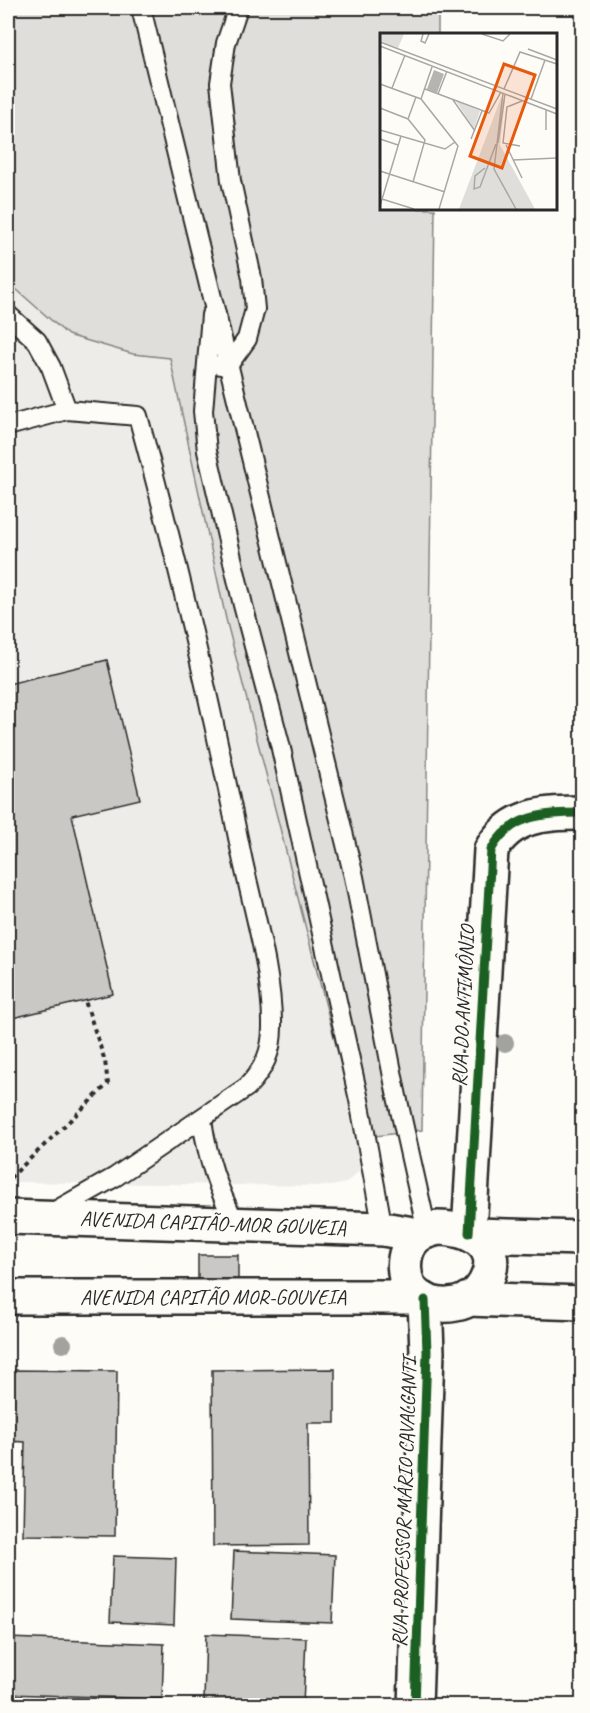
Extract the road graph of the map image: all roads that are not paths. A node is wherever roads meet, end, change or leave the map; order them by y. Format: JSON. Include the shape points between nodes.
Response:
{"nodes":[{"id":1,"x":141,"y":8,"type":"edge"},
{"id":2,"x":238,"y":8,"type":"edge"},
{"id":3,"x":212,"y":304,"type":"junction"},
{"id":4,"x":8,"y":315,"type":"edge"},
{"id":5,"x":229,"y":364,"type":"junction"},
{"id":6,"x":206,"y":368,"type":"junction"},
{"id":7,"x":67,"y":410,"type":"junction"},
{"id":8,"x":8,"y":426,"type":"edge"},
{"id":9,"x":582,"y":813,"type":"edge"},
{"id":10,"x":202,"y":1120,"type":"junction"},
{"id":11,"x":8,"y":1217,"type":"edge"},
{"id":12,"x":44,"y":1217,"type":"junction"},
{"id":13,"x":236,"y":1224,"type":"junction"},
{"id":14,"x":383,"y":1230,"type":"junction"},
{"id":15,"x":423,"y":1233,"type":"junction"},
{"id":16,"x":473,"y":1234,"type":"junction"},
{"id":17,"x":582,"y":1238,"type":"edge"},
{"id":18,"x":8,"y":1297,"type":"edge"},
{"id":19,"x":422,"y":1299,"type":"junction"},
{"id":20,"x":463,"y":1302,"type":"junction"},
{"id":21,"x":582,"y":1303,"type":"edge"},
{"id":22,"x":427,"y":1352,"type":"junction"},
{"id":23,"x":415,"y":1706,"type":"edge"}],
"edges":[{"from":1,"to":3,"type":"lane"},
{"from":2,"to":5,"type":"lane","via":[[226,43],[220,83],[231,181],[255,309],[247,339]]},
{"from":3,"to":5,"type":"lane"},
{"from":3,"to":6,"type":"lane"},
{"from":4,"to":7,"type":"lane","via":[[37,341]]},
{"from":5,"to":6,"type":"lane"},
{"from":5,"to":15,"type":"lane","via":[[354,877]]},
{"from":6,"to":14,"type":"lane","via":[[203,411],[207,452],[280,744],[359,1100]]},
{"from":7,"to":8,"type":"lane"},
{"from":7,"to":10,"type":"lane","via":[[138,416],[226,780],[270,993],[272,1027],[264,1068],[247,1088]]},
{"from":9,"to":16,"type":"main road","name":"RUA DO ANTIMÔNIO","via":[[546,813],[524,819],[494,844],[488,863]]},
{"from":10,"to":12,"type":"lane","via":[[115,1177]]},
{"from":10,"to":13,"type":"lane","via":[[218,1191]]},
{"from":11,"to":12,"type":"main road","name":"AVENIDA CAPITÃO-MOR GOUVEIA"},
{"from":12,"to":13,"type":"main road","name":"AVENIDA CAPITÃO-MOR GOUVEIA"},
{"from":13,"to":14,"type":"main road","name":"AVENIDA CAPITÃO-MOR GOUVEIA"},
{"from":14,"to":15,"type":"main road","name":"AVENIDA CAPITÃO-MOR GOUVEIA"},
{"from":15,"to":16,"type":"main road","via":[[456,1228]]},
{"from":15,"to":19,"type":"main road","via":[[405,1254],[404,1271],[410,1286]]},
{"from":16,"to":17,"type":"main road"},
{"from":16,"to":20,"type":"main road","via":[[485,1245],[490,1263],[484,1285]]},
{"from":18,"to":19,"type":"main road","name":"AVENIDA CAPITÃO MOR-GOUVEIA"},
{"from":19,"to":20,"type":"main road","via":[[447,1306]]},
{"from":19,"to":22,"type":"main road","name":"RUA PROFESSOR MÁRIO CAVALCANTI"},
{"from":20,"to":21,"type":"main road"},
{"from":20,"to":22,"type":"main road","name":"RUA PROFESSOR MÁRIO CAVALCANTI"},
{"from":22,"to":23,"type":"main road","name":"RUA PROFESSOR MÁRIO CAVALCANTI"}]}
